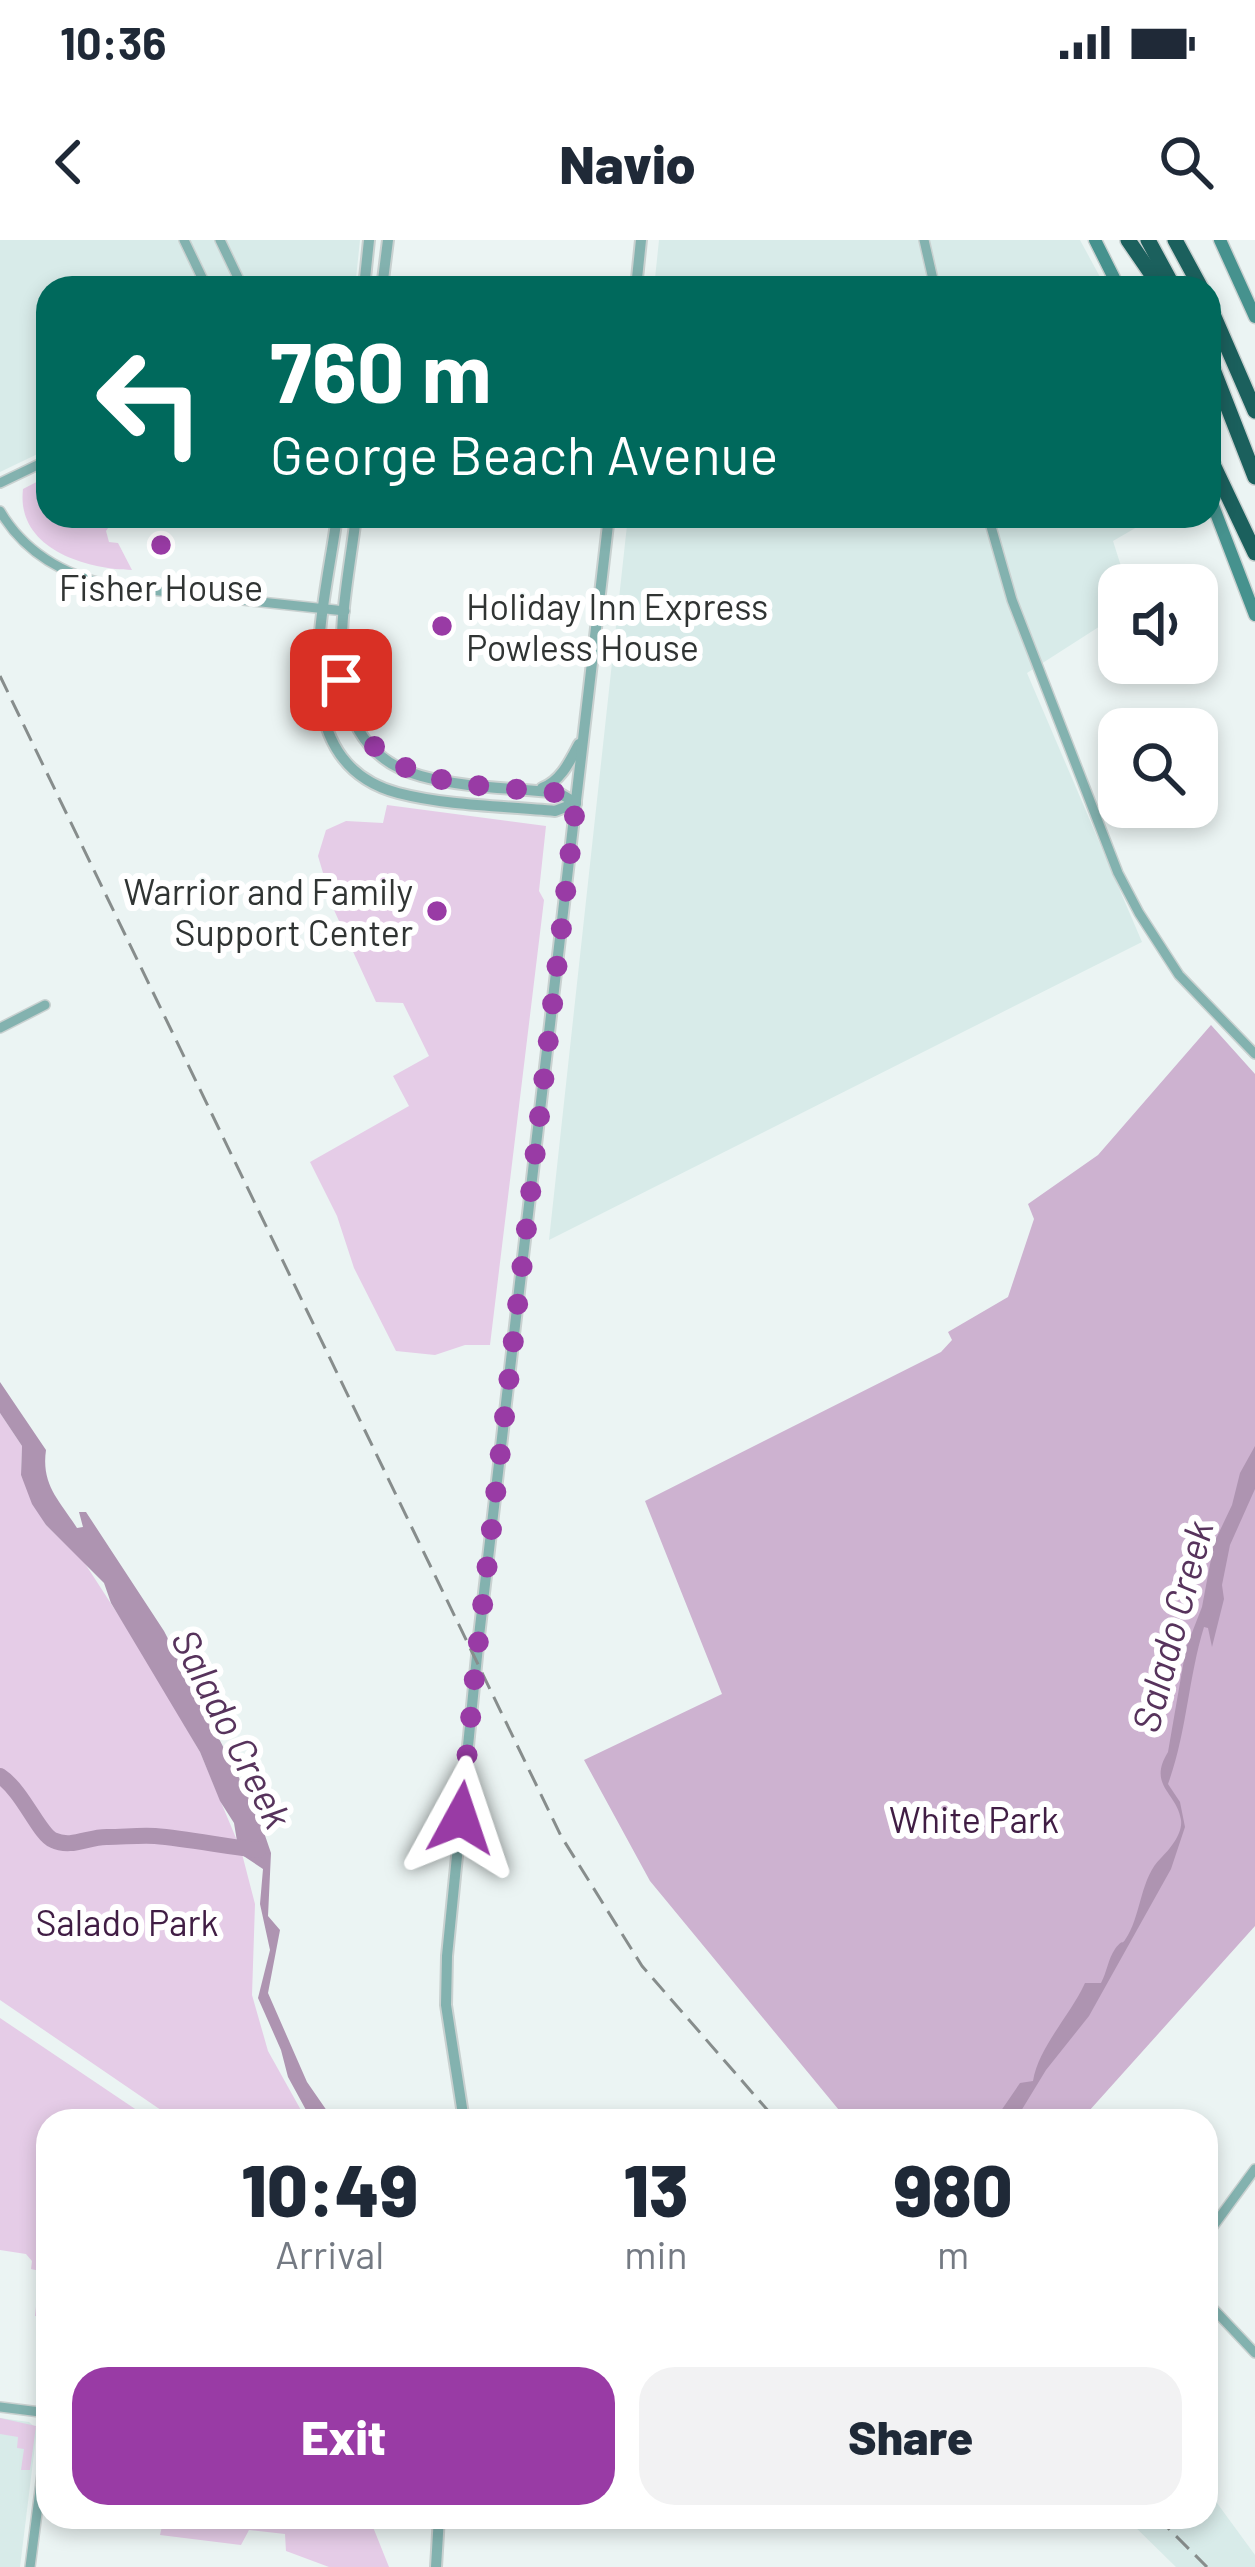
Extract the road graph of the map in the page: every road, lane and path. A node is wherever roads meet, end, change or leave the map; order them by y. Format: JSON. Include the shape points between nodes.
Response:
{"nodes":[{"id":1,"x":184,"y":240,"type":"edge"},
{"id":2,"x":220,"y":240,"type":"edge"},
{"id":3,"x":369,"y":240,"type":"edge"},
{"id":4,"x":388,"y":240,"type":"edge"},
{"id":5,"x":641,"y":240,"type":"edge"},
{"id":6,"x":924,"y":240,"type":"edge"},
{"id":7,"x":1095,"y":240,"type":"edge"},
{"id":8,"x":1128,"y":240,"type":"edge"},
{"id":9,"x":1148,"y":240,"type":"edge"},
{"id":10,"x":1175,"y":240,"type":"edge"},
{"id":11,"x":1220,"y":240,"type":"edge"},
{"id":12,"x":201,"y":276,"type":"edge"},
{"id":13,"x":237,"y":276,"type":"edge"},
{"id":14,"x":365,"y":276,"type":"edge"},
{"id":15,"x":384,"y":276,"type":"edge"},
{"id":16,"x":637,"y":276,"type":"edge"},
{"id":17,"x":932,"y":276,"type":"edge"},
{"id":18,"x":1113,"y":276,"type":"edge"},
{"id":19,"x":1153,"y":276,"type":"edge"},
{"id":20,"x":1168,"y":276,"type":"edge"},
{"id":21,"x":1194,"y":276,"type":"edge"},
{"id":22,"x":1255,"y":316,"type":"edge"},
{"id":23,"x":1221,"y":333,"type":"edge"},
{"id":24,"x":1221,"y":390,"type":"edge"},
{"id":25,"x":1255,"y":411,"type":"edge"},
{"id":26,"x":36,"y":466,"type":"edge"},
{"id":27,"x":1255,"y":477,"type":"edge"},
{"id":28,"x":1221,"y":481,"type":"edge"},
{"id":29,"x":0,"y":483,"type":"edge"},
{"id":30,"x":0,"y":511,"type":"edge"},
{"id":31,"x":1221,"y":527,"type":"edge"},
{"id":32,"x":335,"y":528,"type":"edge"},
{"id":33,"x":355,"y":528,"type":"edge"},
{"id":34,"x":608,"y":528,"type":"edge"},
{"id":35,"x":991,"y":528,"type":"edge"},
{"id":36,"x":1255,"y":553,"type":"edge"},
{"id":37,"x":325,"y":609,"type":"junction"},
{"id":38,"x":345,"y":611,"type":"junction"},
{"id":39,"x":1255,"y":616,"type":"edge"},
{"id":40,"x":584,"y":736,"type":"junction"},
{"id":41,"x":534,"y":790,"type":"junction"},
{"id":42,"x":576,"y":803,"type":"junction"},
{"id":43,"x":45,"y":1005,"type":"dead end"},
{"id":44,"x":0,"y":1028,"type":"edge"},
{"id":45,"x":1255,"y":1054,"type":"edge"},
{"id":46,"x":462,"y":2109,"type":"edge"},
{"id":47,"x":1255,"y":2169,"type":"edge"},
{"id":48,"x":1218,"y":2220,"type":"edge"},
{"id":49,"x":1218,"y":2314,"type":"edge"},
{"id":50,"x":1255,"y":2353,"type":"edge"},
{"id":51,"x":0,"y":2408,"type":"edge"},
{"id":52,"x":36,"y":2412,"type":"edge"},
{"id":53,"x":36,"y":2521,"type":"edge"},
{"id":54,"x":439,"y":2529,"type":"edge"},
{"id":55,"x":438,"y":2565,"type":"edge"},
{"id":56,"x":30,"y":2567,"type":"edge"}],
"edges":[{"from":1,"to":12,"type":"street"},
{"from":2,"to":13,"type":"street"},
{"from":3,"to":14,"type":"street"},
{"from":4,"to":15,"type":"street"},
{"from":5,"to":16,"type":"street"},
{"from":6,"to":17,"type":"street"},
{"from":7,"to":18,"type":"main road"},
{"from":8,"to":19,"type":"highway"},
{"from":9,"to":20,"type":"highway"},
{"from":10,"to":21,"type":"highway"},
{"from":11,"to":22,"type":"main road"},
{"from":23,"to":25,"type":"highway"},
{"from":24,"to":27,"type":"highway"},
{"from":26,"to":29,"type":"street"},
{"from":28,"to":36,"type":"highway"},
{"from":30,"to":37,"type":"street","via":[[28,546],[79,578]]},
{"from":31,"to":39,"type":"main road"},
{"from":32,"to":37,"type":"street"},
{"from":33,"to":38,"type":"street"},
{"from":34,"to":40,"type":"street"},
{"from":35,"to":45,"type":"street","via":[[1048,698],[1138,913],[1179,975]]},
{"from":37,"to":38,"type":"street"},
{"from":37,"to":42,"type":"street","via":[[319,706],[351,768],[411,796],[555,812]]},
{"from":38,"to":41,"type":"street","via":[[343,692],[380,754],[423,777]]},
{"from":40,"to":41,"type":"street","via":[[558,778]]},
{"from":40,"to":42,"type":"street"},
{"from":41,"to":42,"type":"street"},
{"from":42,"to":46,"type":"street","via":[[449,1940],[446,2006]]},
{"from":43,"to":44,"type":"street"},
{"from":47,"to":48,"type":"street"},
{"from":49,"to":50,"type":"street"},
{"from":51,"to":52,"type":"street"},
{"from":53,"to":56,"type":"street"},
{"from":54,"to":55,"type":"street"}]}
